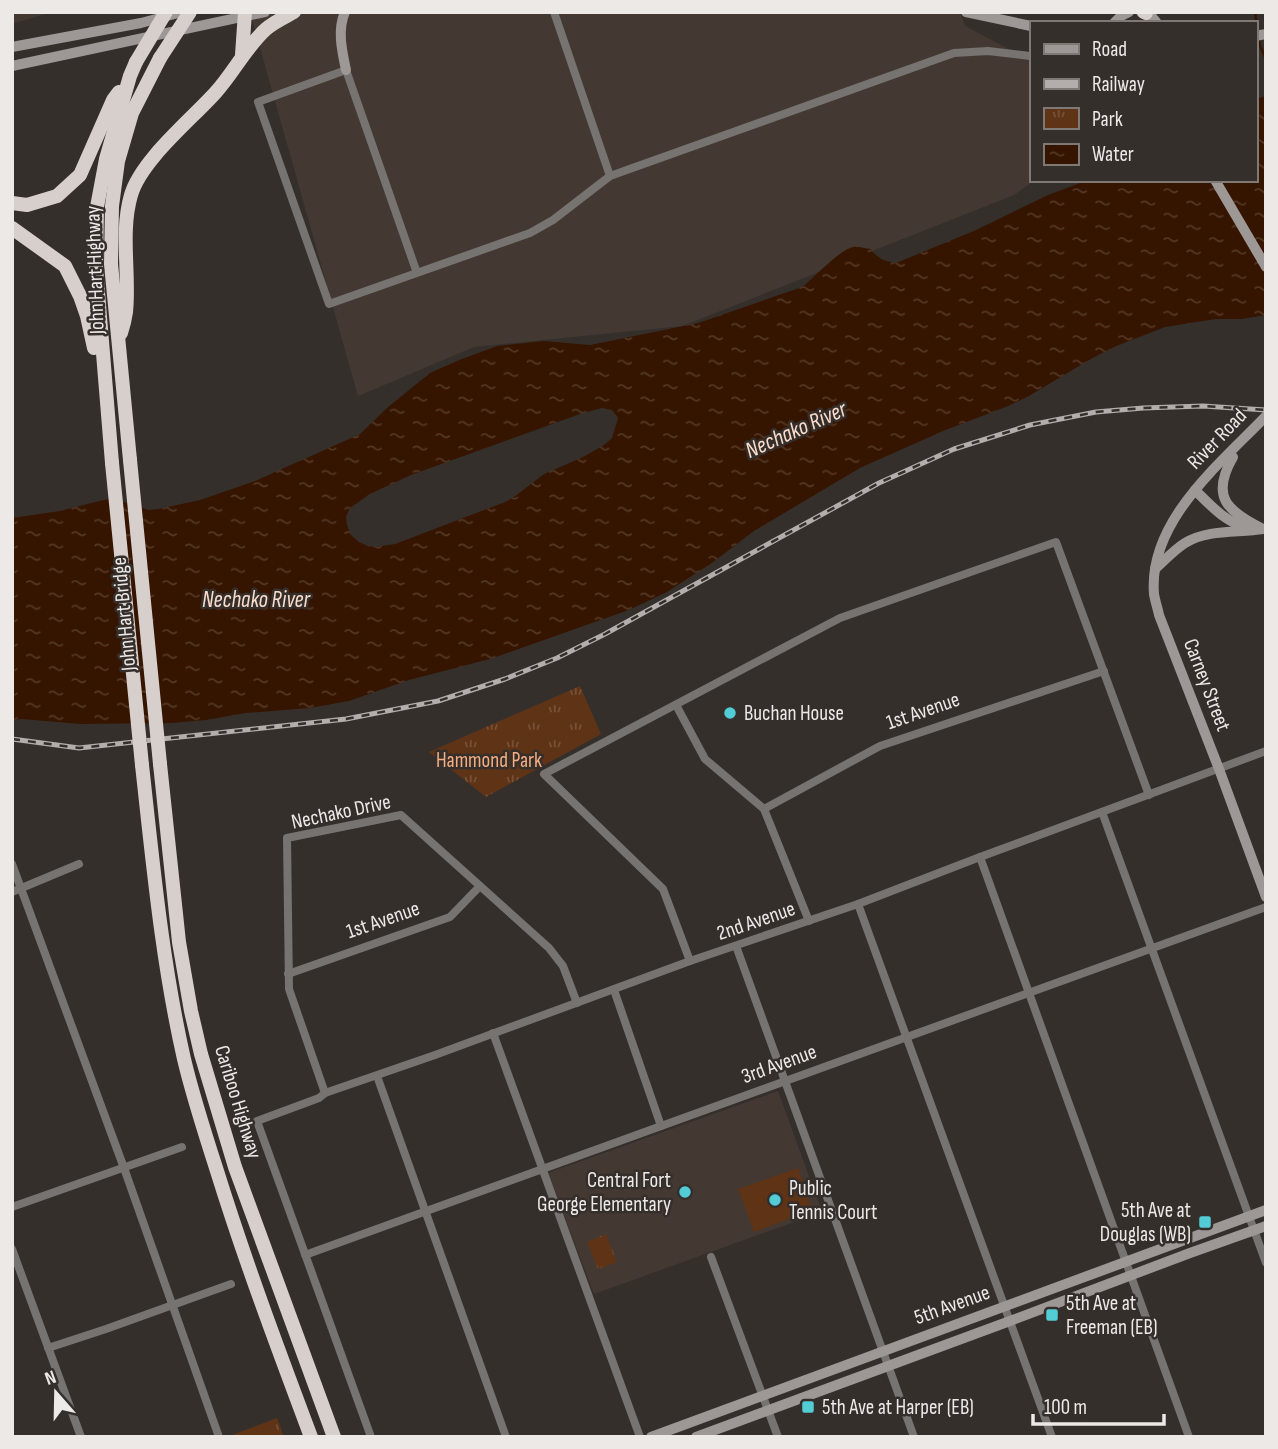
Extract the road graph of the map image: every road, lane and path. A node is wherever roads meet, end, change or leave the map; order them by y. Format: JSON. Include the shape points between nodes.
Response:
{"nodes":[{"id":1,"x":166,"y":12,"type":"edge"},
{"id":2,"x":181,"y":12,"type":"edge"},
{"id":3,"x":190,"y":12,"type":"edge"},
{"id":4,"x":265,"y":12,"type":"edge"},
{"id":5,"x":294,"y":12,"type":"edge"},
{"id":6,"x":345,"y":12,"type":"edge"},
{"id":7,"x":554,"y":12,"type":"edge"},
{"id":8,"x":966,"y":12,"type":"edge"},
{"id":9,"x":245,"y":15,"type":"edge"},
{"id":10,"x":1030,"y":26,"type":"edge"},
{"id":11,"x":12,"y":47,"type":"edge"},
{"id":12,"x":242,"y":55,"type":"junction"},
{"id":13,"x":1030,"y":56,"type":"edge"},
{"id":14,"x":12,"y":66,"type":"edge"},
{"id":15,"x":346,"y":70,"type":"junction"},
{"id":16,"x":130,"y":76,"type":"junction"},
{"id":17,"x":610,"y":176,"type":"junction"},
{"id":18,"x":1216,"y":182,"type":"edge"},
{"id":19,"x":12,"y":203,"type":"edge"},
{"id":20,"x":12,"y":228,"type":"edge"},
{"id":21,"x":1266,"y":267,"type":"edge"},
{"id":22,"x":417,"y":273,"type":"junction"},
{"id":23,"x":119,"y":345,"type":"junction"},
{"id":24,"x":106,"y":398,"type":"junction"},
{"id":25,"x":1266,"y":416,"type":"edge"},
{"id":26,"x":1242,"y":441,"type":"junction"},
{"id":27,"x":131,"y":460,"type":"joint"},
{"id":28,"x":112,"y":463,"type":"joint"},
{"id":29,"x":1195,"y":489,"type":"junction"},
{"id":30,"x":1264,"y":530,"type":"edge"},
{"id":31,"x":1155,"y":569,"type":"junction"},
{"id":32,"x":1104,"y":671,"type":"junction"},
{"id":33,"x":676,"y":705,"type":"junction"},
{"id":34,"x":1266,"y":751,"type":"edge"},
{"id":35,"x":160,"y":764,"type":"joint"},
{"id":36,"x":142,"y":765,"type":"joint"},
{"id":37,"x":1219,"y":769,"type":"junction"},
{"id":38,"x":1149,"y":794,"type":"junction"},
{"id":39,"x":764,"y":809,"type":"junction"},
{"id":40,"x":1102,"y":812,"type":"junction"},
{"id":41,"x":980,"y":857,"type":"junction"},
{"id":42,"x":12,"y":864,"type":"edge"},
{"id":43,"x":79,"y":864,"type":"dead end"},
{"id":44,"x":480,"y":886,"type":"junction"},
{"id":45,"x":21,"y":889,"type":"junction"},
{"id":46,"x":12,"y":892,"type":"edge"},
{"id":47,"x":1266,"y":897,"type":"edge"},
{"id":48,"x":858,"y":904,"type":"junction"},
{"id":49,"x":1266,"y":907,"type":"edge"},
{"id":50,"x":809,"y":921,"type":"junction"},
{"id":51,"x":736,"y":946,"type":"junction"},
{"id":52,"x":1152,"y":949,"type":"junction"},
{"id":53,"x":690,"y":961,"type":"junction"},
{"id":54,"x":288,"y":974,"type":"junction"},
{"id":55,"x":614,"y":990,"type":"junction"},
{"id":56,"x":1028,"y":993,"type":"junction"},
{"id":57,"x":577,"y":1003,"type":"junction"},
{"id":58,"x":493,"y":1033,"type":"junction"},
{"id":59,"x":907,"y":1037,"type":"junction"},
{"id":60,"x":377,"y":1076,"type":"junction"},
{"id":61,"x":784,"y":1081,"type":"junction"},
{"id":62,"x":325,"y":1093,"type":"junction"},
{"id":63,"x":661,"y":1126,"type":"junction"},
{"id":64,"x":182,"y":1147,"type":"dead end"},
{"id":65,"x":124,"y":1168,"type":"junction"},
{"id":66,"x":541,"y":1169,"type":"junction"},
{"id":67,"x":12,"y":1207,"type":"edge"},
{"id":68,"x":1266,"y":1210,"type":"edge"},
{"id":69,"x":424,"y":1212,"type":"junction"},
{"id":70,"x":1249,"y":1216,"type":"junction"},
{"id":71,"x":1266,"y":1226,"type":"edge"},
{"id":72,"x":1254,"y":1231,"type":"junction"},
{"id":73,"x":12,"y":1248,"type":"edge"},
{"id":74,"x":305,"y":1255,"type":"junction"},
{"id":75,"x":711,"y":1258,"type":"dead end"},
{"id":76,"x":1125,"y":1261,"type":"junction"},
{"id":77,"x":1266,"y":1263,"type":"edge"},
{"id":78,"x":1130,"y":1275,"type":"junction"},
{"id":79,"x":231,"y":1284,"type":"dead end"},
{"id":80,"x":172,"y":1305,"type":"junction"},
{"id":81,"x":1004,"y":1306,"type":"junction"},
{"id":82,"x":1010,"y":1321,"type":"junction"},
{"id":83,"x":48,"y":1348,"type":"junction"},
{"id":84,"x":882,"y":1351,"type":"junction"},
{"id":85,"x":888,"y":1366,"type":"junction"},
{"id":86,"x":287,"y":1372,"type":"junction"},
{"id":87,"x":763,"y":1395,"type":"junction"},
{"id":88,"x":768,"y":1410,"type":"junction"},
{"id":89,"x":81,"y":1437,"type":"edge"},
{"id":90,"x":219,"y":1437,"type":"edge"},
{"id":91,"x":303,"y":1437,"type":"edge"},
{"id":92,"x":311,"y":1437,"type":"edge"},
{"id":93,"x":334,"y":1437,"type":"edge"},
{"id":94,"x":371,"y":1437,"type":"edge"},
{"id":95,"x":506,"y":1437,"type":"edge"},
{"id":96,"x":640,"y":1437,"type":"edge"},
{"id":97,"x":651,"y":1437,"type":"edge"},
{"id":98,"x":696,"y":1437,"type":"edge"},
{"id":99,"x":778,"y":1437,"type":"edge"},
{"id":100,"x":914,"y":1437,"type":"edge"},
{"id":101,"x":1052,"y":1437,"type":"edge"},
{"id":102,"x":1189,"y":1437,"type":"edge"}],
"edges":[{"from":1,"to":16,"type":"highway","name":"John Hart Highway","bridge":true},
{"from":2,"to":11,"type":"main road"},
{"from":3,"to":23,"type":"highway","name":"John Hart Highway","bridge":true,"via":[[132,113],[118,161],[111,206],[111,264]]},
{"from":4,"to":9,"type":"main road"},
{"from":5,"to":12,"type":"highway","via":[[267,28]]},
{"from":6,"to":15,"type":"main road","via":[[341,48]]},
{"from":7,"to":17,"type":"street"},
{"from":8,"to":10,"type":"main road"},
{"from":9,"to":12,"type":"highway"},
{"from":9,"to":14,"type":"main road"},
{"from":12,"to":23,"type":"highway","via":[[218,90],[155,156],[131,193],[126,226],[126,313]]},
{"from":13,"to":17,"type":"street","via":[[954,53]]},
{"from":15,"to":22,"type":"street"},
{"from":15,"to":22,"type":"street","via":[[258,102],[330,304]]},
{"from":16,"to":19,"type":"highway","via":[[113,100],[80,175],[57,196],[27,205]]},
{"from":16,"to":24,"type":"highway","name":"John Hart Highway","via":[[97,207],[96,268]]},
{"from":17,"to":22,"type":"street","via":[[530,233]]},
{"from":18,"to":21,"type":"main road"},
{"from":20,"to":24,"type":"highway","via":[[65,267],[87,316]]},
{"from":23,"to":27,"type":"highway","name":"John Hart Highway"},
{"from":24,"to":28,"type":"highway","name":"John Hart Highway"},
{"from":25,"to":26,"type":"main road","name":"River Road"},
{"from":26,"to":29,"type":"main road","name":"River Road"},
{"from":26,"to":30,"type":"main road","via":[[1226,469],[1222,489],[1227,505]]},
{"from":27,"to":35,"type":"highway","name":"John Hart Bridge","bridge":true},
{"from":28,"to":36,"type":"highway","name":"John Hart Bridge","bridge":true},
{"from":29,"to":30,"type":"main road","via":[[1233,523]]},
{"from":29,"to":31,"type":"main road","name":"Carney Street","via":[[1164,538]]},
{"from":30,"to":31,"type":"main road","via":[[1198,536]]},
{"from":31,"to":37,"type":"main road","name":"Carney Street","via":[[1159,615]]},
{"from":32,"to":33,"type":"street","via":[[1056,542],[840,618]]},
{"from":32,"to":38,"type":"street"},
{"from":32,"to":39,"type":"street","name":"1st Avenue","via":[[880,746]]},
{"from":33,"to":39,"type":"street","via":[[705,759]]},
{"from":33,"to":53,"type":"street","via":[[544,774],[663,889]]},
{"from":34,"to":37,"type":"street","name":"2nd Avenue"},
{"from":35,"to":93,"type":"highway","name":"Cariboo Highway","via":[[178,942],[201,1054],[235,1167]]},
{"from":36,"to":86,"type":"highway","name":"Cariboo Highway","via":[[157,906],[185,1061],[238,1240]]},
{"from":37,"to":38,"type":"street","name":"2nd Avenue"},
{"from":37,"to":47,"type":"main road","name":"Carney Street"},
{"from":38,"to":40,"type":"street","name":"2nd Avenue"},
{"from":39,"to":50,"type":"street"},
{"from":40,"to":41,"type":"street","name":"2nd Avenue"},
{"from":40,"to":52,"type":"street"},
{"from":41,"to":48,"type":"street","name":"2nd Avenue"},
{"from":41,"to":56,"type":"street"},
{"from":42,"to":45,"type":"street"},
{"from":43,"to":45,"type":"street"},
{"from":44,"to":54,"type":"street","name":"1st Avenue","via":[[450,917]]},
{"from":44,"to":54,"type":"street","name":"Nechako Drive","via":[[401,815],[287,838]]},
{"from":44,"to":57,"type":"street","name":"Nechako Drive","via":[[549,948],[563,966]]},
{"from":45,"to":46,"type":"street"},
{"from":45,"to":65,"type":"street"},
{"from":48,"to":50,"type":"street","name":"2nd Avenue"},
{"from":48,"to":59,"type":"street"},
{"from":49,"to":52,"type":"street","name":"3rd Avenue"},
{"from":50,"to":51,"type":"street","name":"2nd Avenue"},
{"from":51,"to":53,"type":"street","name":"2nd Avenue"},
{"from":51,"to":61,"type":"street"},
{"from":52,"to":56,"type":"street","name":"3rd Avenue"},
{"from":52,"to":70,"type":"street"},
{"from":53,"to":55,"type":"street","name":"2nd Avenue"},
{"from":54,"to":62,"type":"street","name":"Nechako Drive"},
{"from":55,"to":57,"type":"street","name":"2nd Avenue"},
{"from":55,"to":63,"type":"street"},
{"from":56,"to":59,"type":"street","name":"3rd Avenue"},
{"from":56,"to":76,"type":"street"},
{"from":57,"to":58,"type":"street","name":"2nd Avenue"},
{"from":58,"to":60,"type":"street","name":"2nd Avenue"},
{"from":58,"to":66,"type":"street"},
{"from":59,"to":61,"type":"street","name":"3rd Avenue"},
{"from":59,"to":81,"type":"street"},
{"from":60,"to":62,"type":"street","name":"2nd Avenue"},
{"from":60,"to":69,"type":"street"},
{"from":61,"to":63,"type":"street","name":"3rd Avenue"},
{"from":61,"to":84,"type":"street"},
{"from":62,"to":74,"type":"street","name":"2nd Avenue","via":[[257,1121]]},
{"from":63,"to":66,"type":"street","name":"3rd Avenue"},
{"from":64,"to":65,"type":"street"},
{"from":65,"to":67,"type":"street"},
{"from":65,"to":80,"type":"street"},
{"from":66,"to":69,"type":"street","name":"3rd Avenue"},
{"from":66,"to":96,"type":"street"},
{"from":68,"to":70,"type":"main road","name":"5th Avenue"},
{"from":69,"to":74,"type":"street","name":"3rd Avenue"},
{"from":69,"to":95,"type":"street"},
{"from":70,"to":72,"type":"street"},
{"from":70,"to":76,"type":"main road","name":"5th Avenue"},
{"from":71,"to":72,"type":"main road","name":"5th Avenue"},
{"from":72,"to":77,"type":"street"},
{"from":72,"to":78,"type":"main road","name":"5th Avenue"},
{"from":73,"to":83,"type":"street"},
{"from":74,"to":94,"type":"street"},
{"from":75,"to":87,"type":"street"},
{"from":76,"to":78,"type":"street"},
{"from":76,"to":81,"type":"main road","name":"5th Avenue"},
{"from":78,"to":82,"type":"main road","name":"5th Avenue"},
{"from":78,"to":102,"type":"street"},
{"from":79,"to":80,"type":"street"},
{"from":80,"to":83,"type":"street"},
{"from":80,"to":90,"type":"street"},
{"from":81,"to":82,"type":"street"},
{"from":81,"to":84,"type":"main road","name":"5th Avenue"},
{"from":82,"to":85,"type":"main road","name":"5th Avenue"},
{"from":82,"to":101,"type":"street"},
{"from":83,"to":89,"type":"street"},
{"from":84,"to":85,"type":"street"},
{"from":84,"to":87,"type":"main road","name":"5th Avenue"},
{"from":85,"to":88,"type":"main road","name":"5th Avenue"},
{"from":85,"to":100,"type":"street"},
{"from":86,"to":91,"type":"highway"},
{"from":86,"to":92,"type":"highway","name":"Cariboo Highway"},
{"from":87,"to":88,"type":"street"},
{"from":87,"to":97,"type":"main road","name":"5th Avenue"},
{"from":88,"to":98,"type":"main road","name":"5th Avenue"},
{"from":88,"to":99,"type":"street"}]}
